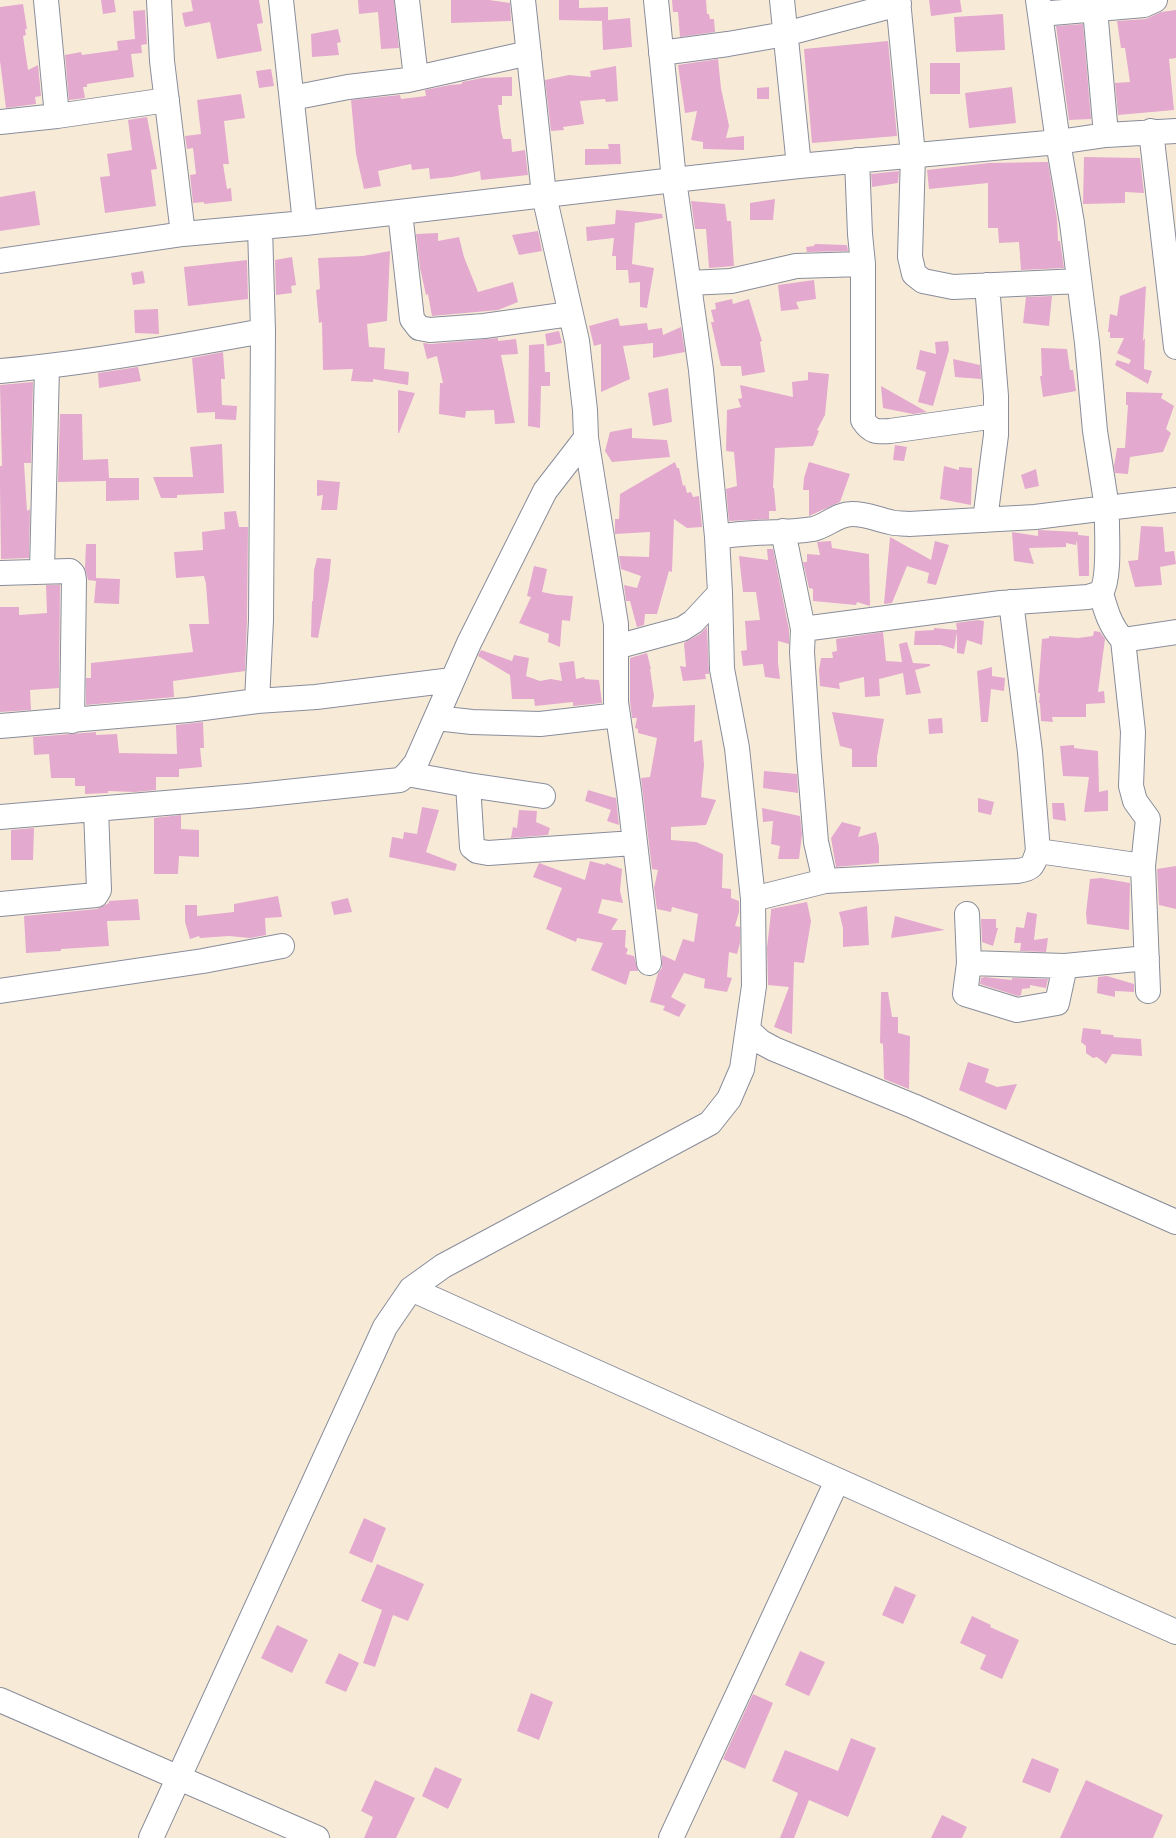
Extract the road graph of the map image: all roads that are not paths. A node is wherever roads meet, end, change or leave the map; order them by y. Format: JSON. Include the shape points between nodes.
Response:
{"nodes":[{"id":1,"x":46,"y":0,"type":"edge"},
{"id":2,"x":159,"y":0,"type":"edge"},
{"id":3,"x":281,"y":0,"type":"edge"},
{"id":4,"x":406,"y":0,"type":"edge"},
{"id":5,"x":523,"y":0,"type":"edge"},
{"id":6,"x":656,"y":0,"type":"edge"},
{"id":7,"x":782,"y":0,"type":"edge"},
{"id":8,"x":1155,"y":0,"type":"edge"},
{"id":9,"x":898,"y":2,"type":"edge"},
{"id":10,"x":1039,"y":7,"type":"edge"},
{"id":11,"x":1095,"y":9,"type":"junction"},
{"id":12,"x":785,"y":34,"type":"junction"},
{"id":13,"x":529,"y":53,"type":"junction"},
{"id":14,"x":661,"y":53,"type":"junction"},
{"id":15,"x":416,"y":78,"type":"junction"},
{"id":16,"x":292,"y":98,"type":"junction"},
{"id":17,"x":167,"y":100,"type":"junction"},
{"id":18,"x":57,"y":116,"type":"junction"},
{"id":19,"x":0,"y":122,"type":"edge"},
{"id":20,"x":1151,"y":131,"type":"junction"},
{"id":21,"x":1176,"y":131,"type":"edge"},
{"id":22,"x":1106,"y":135,"type":"junction"},
{"id":23,"x":1058,"y":142,"type":"junction"},
{"id":24,"x":913,"y":155,"type":"junction"},
{"id":25,"x":857,"y":160,"type":"junction"},
{"id":26,"x":799,"y":166,"type":"junction"},
{"id":27,"x":674,"y":180,"type":"junction"},
{"id":28,"x":544,"y":194,"type":"junction"},
{"id":29,"x":400,"y":212,"type":"junction"},
{"id":30,"x":305,"y":223,"type":"junction"},
{"id":31,"x":260,"y":227,"type":"junction"},
{"id":32,"x":182,"y":234,"type":"junction"},
{"id":33,"x":0,"y":261,"type":"edge"},
{"id":34,"x":864,"y":264,"type":"junction"},
{"id":35,"x":1079,"y":282,"type":"junction"},
{"id":36,"x":689,"y":283,"type":"junction"},
{"id":37,"x":987,"y":285,"type":"junction"},
{"id":38,"x":570,"y":314,"type":"junction"},
{"id":39,"x":263,"y":331,"type":"junction"},
{"id":40,"x":1176,"y":347,"type":"edge"},
{"id":41,"x":47,"y":367,"type":"junction"},
{"id":42,"x":0,"y":371,"type":"edge"},
{"id":43,"x":996,"y":416,"type":"junction"},
{"id":44,"x":586,"y":438,"type":"junction"},
{"id":45,"x":1176,"y":500,"type":"edge"},
{"id":46,"x":1107,"y":508,"type":"junction"},
{"id":47,"x":985,"y":520,"type":"junction"},
{"id":48,"x":783,"y":531,"type":"junction"},
{"id":49,"x":717,"y":537,"type":"junction"},
{"id":50,"x":42,"y":571,"type":"junction"},
{"id":51,"x":0,"y":574,"type":"edge"},
{"id":52,"x":720,"y":593,"type":"junction"},
{"id":53,"x":1100,"y":593,"type":"junction"},
{"id":54,"x":1011,"y":602,"type":"junction"},
{"id":55,"x":803,"y":628,"type":"junction"},
{"id":56,"x":1176,"y":632,"type":"edge"},
{"id":57,"x":1123,"y":640,"type":"junction"},
{"id":58,"x":616,"y":647,"type":"junction"},
{"id":59,"x":452,"y":680,"type":"junction"},
{"id":60,"x":257,"y":701,"type":"junction"},
{"id":61,"x":618,"y":715,"type":"junction"},
{"id":62,"x":436,"y":718,"type":"junction"},
{"id":63,"x":72,"y":721,"type":"junction"},
{"id":64,"x":0,"y":726,"type":"edge"},
{"id":65,"x":408,"y":774,"type":"junction"},
{"id":66,"x":468,"y":786,"type":"junction"},
{"id":67,"x":543,"y":796,"type":"dead end"},
{"id":68,"x":96,"y":809,"type":"junction"},
{"id":69,"x":0,"y":817,"type":"edge"},
{"id":70,"x":634,"y":843,"type":"junction"},
{"id":71,"x":1038,"y":851,"type":"junction"},
{"id":72,"x":1143,"y":866,"type":"junction"},
{"id":73,"x":825,"y":881,"type":"junction"},
{"id":74,"x":753,"y":899,"type":"junction"},
{"id":75,"x":0,"y":904,"type":"edge"},
{"id":76,"x":967,"y":914,"type":"dead end"},
{"id":77,"x":282,"y":946,"type":"dead end"},
{"id":78,"x":1147,"y":958,"type":"junction"},
{"id":79,"x":649,"y":963,"type":"dead end"},
{"id":80,"x":969,"y":963,"type":"junction"},
{"id":81,"x":1065,"y":966,"type":"junction"},
{"id":82,"x":0,"y":991,"type":"edge"},
{"id":83,"x":1148,"y":991,"type":"dead end"},
{"id":84,"x":749,"y":1031,"type":"junction"},
{"id":85,"x":1176,"y":1222,"type":"edge"},
{"id":86,"x":411,"y":1289,"type":"junction"},
{"id":87,"x":837,"y":1481,"type":"junction"},
{"id":88,"x":1176,"y":1632,"type":"edge"},
{"id":89,"x":0,"y":1700,"type":"edge"},
{"id":90,"x":178,"y":1776,"type":"junction"},
{"id":91,"x":151,"y":1838,"type":"edge"},
{"id":92,"x":317,"y":1838,"type":"edge"},
{"id":93,"x":671,"y":1838,"type":"edge"}],
"edges":[{"from":1,"to":18,"type":"street"},
{"from":2,"to":17,"type":"street"},
{"from":3,"to":16,"type":"street"},
{"from":4,"to":15,"type":"street"},
{"from":5,"to":13,"type":"street"},
{"from":6,"to":14,"type":"street"},
{"from":7,"to":12,"type":"street"},
{"from":8,"to":11,"type":"street","via":[[1144,5]]},
{"from":9,"to":12,"type":"street"},
{"from":9,"to":24,"type":"street"},
{"from":10,"to":11,"type":"street"},
{"from":10,"to":23,"type":"street"},
{"from":11,"to":22,"type":"street"},
{"from":12,"to":14,"type":"street"},
{"from":12,"to":26,"type":"street"},
{"from":13,"to":15,"type":"street"},
{"from":13,"to":28,"type":"street"},
{"from":14,"to":27,"type":"street"},
{"from":15,"to":16,"type":"street"},
{"from":16,"to":30,"type":"street"},
{"from":17,"to":18,"type":"street"},
{"from":17,"to":32,"type":"street"},
{"from":18,"to":19,"type":"street"},
{"from":20,"to":21,"type":"street"},
{"from":20,"to":22,"type":"street"},
{"from":20,"to":40,"type":"street"},
{"from":22,"to":23,"type":"street"},
{"from":23,"to":24,"type":"street"},
{"from":23,"to":35,"type":"street"},
{"from":24,"to":25,"type":"street"},
{"from":24,"to":37,"type":"street","via":[[910,257],[914,274],[923,281],[953,287]]},
{"from":25,"to":26,"type":"street"},
{"from":25,"to":34,"type":"street"},
{"from":26,"to":27,"type":"street"},
{"from":27,"to":28,"type":"street"},
{"from":27,"to":36,"type":"street"},
{"from":28,"to":29,"type":"street"},
{"from":28,"to":38,"type":"street"},
{"from":29,"to":30,"type":"street"},
{"from":29,"to":38,"type":"street","via":[[412,319],[419,328],[477,326]]},
{"from":30,"to":31,"type":"street"},
{"from":31,"to":32,"type":"street"},
{"from":31,"to":39,"type":"street"},
{"from":32,"to":33,"type":"street"},
{"from":34,"to":36,"type":"street","via":[[796,266],[732,281]]},
{"from":34,"to":43,"type":"street","via":[[863,420],[868,428],[878,432]]},
{"from":35,"to":37,"type":"street"},
{"from":35,"to":46,"type":"street"},
{"from":36,"to":49,"type":"street"},
{"from":37,"to":43,"type":"street"},
{"from":38,"to":44,"type":"street","via":[[577,341]]},
{"from":39,"to":41,"type":"street","via":[[165,350]]},
{"from":39,"to":60,"type":"street","via":[[262,620]]},
{"from":41,"to":42,"type":"street"},
{"from":41,"to":50,"type":"street"},
{"from":43,"to":47,"type":"street"},
{"from":44,"to":58,"type":"street","via":[[616,624]]},
{"from":44,"to":59,"type":"street","via":[[545,491]]},
{"from":45,"to":46,"type":"street"},
{"from":46,"to":47,"type":"street"},
{"from":46,"to":53,"type":"street","via":[[1105,586]]},
{"from":47,"to":48,"type":"street","via":[[909,524],[850,514],[814,528]]},
{"from":48,"to":49,"type":"street"},
{"from":48,"to":55,"type":"street"},
{"from":49,"to":52,"type":"street"},
{"from":50,"to":51,"type":"street"},
{"from":50,"to":63,"type":"street","via":[[70,571],[73,574]]},
{"from":52,"to":58,"type":"street","via":[[682,629]]},
{"from":52,"to":74,"type":"street","via":[[722,669],[737,748]]},
{"from":53,"to":54,"type":"street","via":[[1088,597]]},
{"from":53,"to":57,"type":"street","via":[[1109,621]]},
{"from":54,"to":55,"type":"street"},
{"from":54,"to":71,"type":"street","via":[[1030,752]]},
{"from":55,"to":73,"type":"street","via":[[816,842]]},
{"from":56,"to":57,"type":"street"},
{"from":57,"to":72,"type":"street","via":[[1133,732],[1131,786],[1134,801],[1148,819]]},
{"from":58,"to":61,"type":"street"},
{"from":59,"to":60,"type":"street"},
{"from":59,"to":62,"type":"street"},
{"from":60,"to":63,"type":"street"},
{"from":61,"to":62,"type":"street","via":[[540,724]]},
{"from":61,"to":70,"type":"street"},
{"from":62,"to":65,"type":"street"},
{"from":63,"to":64,"type":"street"},
{"from":65,"to":66,"type":"street"},
{"from":65,"to":68,"type":"street","via":[[387,783]]},
{"from":66,"to":67,"type":"street"},
{"from":66,"to":70,"type":"street","via":[[472,847],[477,851],[488,853]]},
{"from":68,"to":69,"type":"street"},
{"from":68,"to":75,"type":"street","via":[[99,890],[96,895]]},
{"from":70,"to":79,"type":"street"},
{"from":71,"to":72,"type":"street"},
{"from":71,"to":73,"type":"street","via":[[1033,864],[1022,870]]},
{"from":72,"to":78,"type":"street"},
{"from":73,"to":74,"type":"street"},
{"from":74,"to":84,"type":"street","via":[[754,986]]},
{"from":76,"to":80,"type":"street"},
{"from":77,"to":82,"type":"street"},
{"from":78,"to":81,"type":"street"},
{"from":78,"to":83,"type":"street"},
{"from":80,"to":81,"type":"street"},
{"from":80,"to":81,"type":"street","via":[[965,994],[1016,1010],[1057,1003]]},
{"from":84,"to":85,"type":"street","via":[[774,1049]]},
{"from":84,"to":86,"type":"street","via":[[742,1069],[730,1099],[710,1124],[443,1266]]},
{"from":86,"to":87,"type":"street"},
{"from":86,"to":90,"type":"street","via":[[385,1327]]},
{"from":87,"to":88,"type":"street"},
{"from":87,"to":93,"type":"street"},
{"from":89,"to":90,"type":"street"},
{"from":90,"to":91,"type":"street"},
{"from":90,"to":92,"type":"street"}]}
